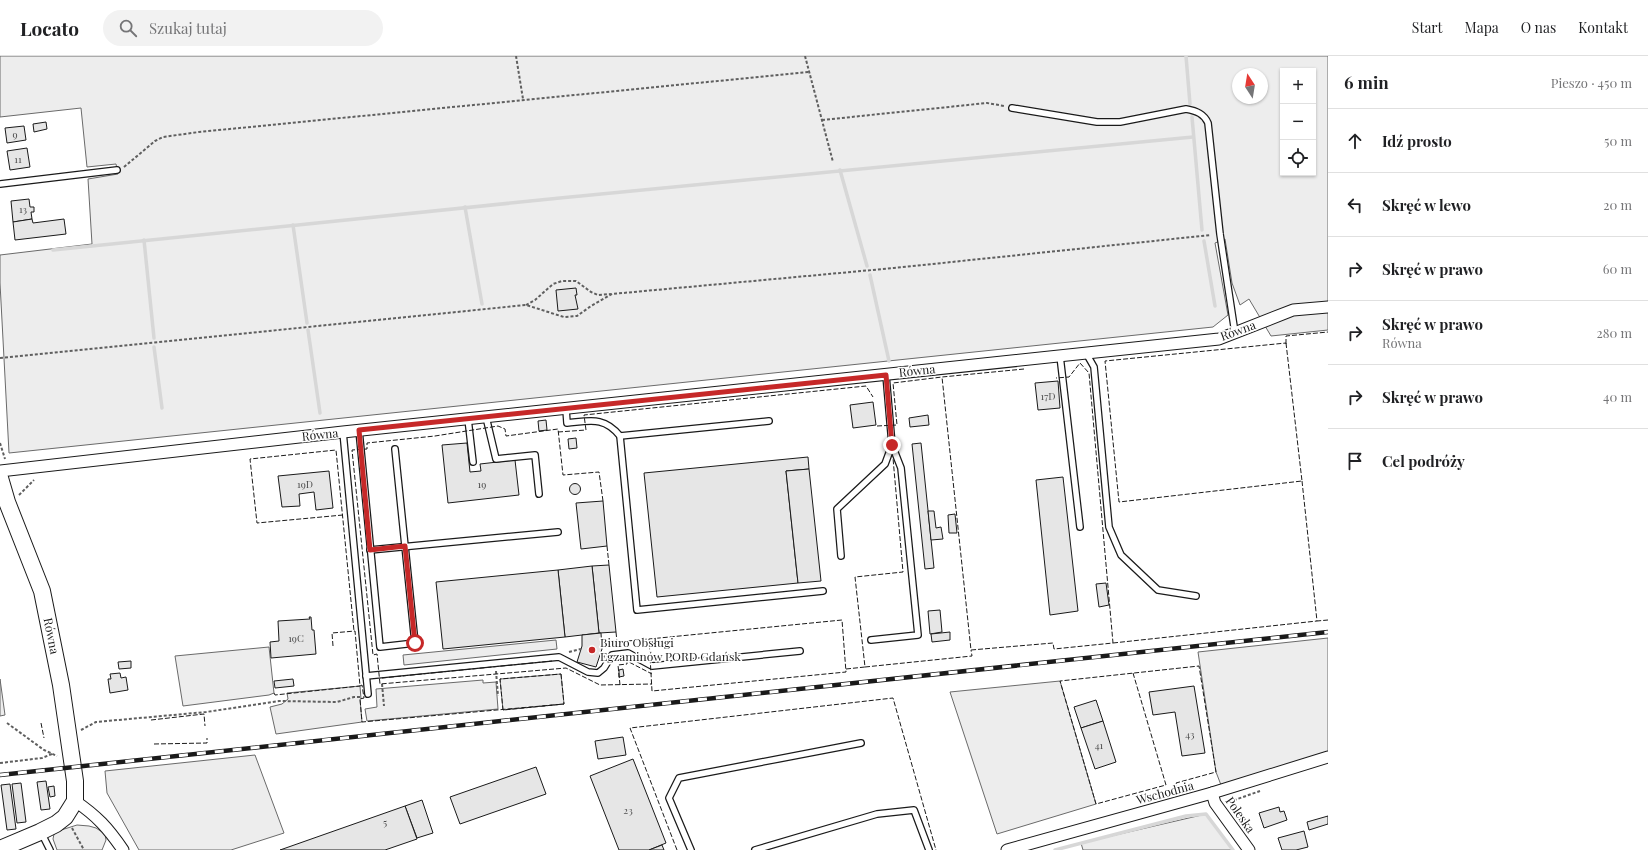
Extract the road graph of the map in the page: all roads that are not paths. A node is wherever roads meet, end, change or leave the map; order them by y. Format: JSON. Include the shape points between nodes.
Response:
{"nodes":[{"id":1,"x":1012,"y":108,"type":"road end"},
{"id":2,"x":117,"y":170,"type":"road end"},
{"id":3,"x":0,"y":184,"type":"edge"},
{"id":4,"x":1328,"y":307,"type":"edge"},
{"id":5,"x":1235,"y":333,"type":"junction"},
{"id":6,"x":1086,"y":353,"type":"junction"},
{"id":7,"x":1060,"y":356,"type":"junction"},
{"id":8,"x":886,"y":375,"type":"junction"},
{"id":9,"x":566,"y":409,"type":"junction"},
{"id":10,"x":486,"y":417,"type":"junction"},
{"id":11,"x":468,"y":419,"type":"junction"},
{"id":12,"x":769,"y":421,"type":"dead end"},
{"id":13,"x":359,"y":430,"type":"junction"},
{"id":14,"x":343,"y":432,"type":"junction"},
{"id":15,"x":620,"y":436,"type":"junction"},
{"id":16,"x":892,"y":445,"type":"junction"},
{"id":17,"x":395,"y":449,"type":"dead end"},
{"id":18,"x":473,"y":462,"type":"dead end"},
{"id":19,"x":0,"y":472,"type":"edge"},
{"id":20,"x":0,"y":478,"type":"edge"},
{"id":21,"x":539,"y":494,"type":"dead end"},
{"id":22,"x":1080,"y":527,"type":"dead end"},
{"id":23,"x":558,"y":532,"type":"dead end"},
{"id":24,"x":405,"y":546,"type":"junction"},
{"id":25,"x":370,"y":550,"type":"junction"},
{"id":26,"x":841,"y":556,"type":"dead end"},
{"id":27,"x":823,"y":591,"type":"dead end"},
{"id":28,"x":1196,"y":596,"type":"dead end"},
{"id":29,"x":872,"y":640,"type":"dead end"},
{"id":30,"x":800,"y":652,"type":"dead end"},
{"id":31,"x":366,"y":676,"type":"junction"},
{"id":32,"x":368,"y":694,"type":"dead end"},
{"id":33,"x":861,"y":743,"type":"dead end"},
{"id":34,"x":1328,"y":757,"type":"edge"},
{"id":35,"x":1212,"y":794,"type":"junction"},
{"id":36,"x":75,"y":801,"type":"junction"},
{"id":37,"x":40,"y":832,"type":"junction"},
{"id":38,"x":0,"y":850,"type":"edge"},
{"id":39,"x":50,"y":850,"type":"edge"},
{"id":40,"x":123,"y":850,"type":"edge"},
{"id":41,"x":692,"y":850,"type":"edge"},
{"id":42,"x":754,"y":850,"type":"edge"},
{"id":43,"x":929,"y":850,"type":"edge"},
{"id":44,"x":1008,"y":850,"type":"edge"},
{"id":45,"x":1249,"y":850,"type":"edge"}],
"edges":[{"from":1,"to":5,"type":"lane","via":[[1097,122],[1120,122],[1186,109],[1195,110],[1205,116],[1210,137],[1220,234]]},
{"from":2,"to":3,"type":"lane"},
{"from":4,"to":5,"type":"street","name":"Równa","via":[[1293,310]]},
{"from":5,"to":6,"type":"street","name":"Równa","via":[[1219,339]]},
{"from":6,"to":7,"type":"street","name":"Równa"},
{"from":6,"to":28,"type":"lane","via":[[1094,367],[1109,527],[1121,555],[1158,590]]},
{"from":7,"to":8,"type":"street","name":"Równa"},
{"from":7,"to":22,"type":"lane"},
{"from":8,"to":9,"type":"street","name":"Równa"},
{"from":8,"to":16,"type":"lane"},
{"from":9,"to":10,"type":"street","name":"Równa"},
{"from":9,"to":15,"type":"lane","via":[[567,423],[594,420],[604,422],[613,427]]},
{"from":10,"to":11,"type":"street","name":"Równa"},
{"from":10,"to":21,"type":"lane","via":[[496,459],[535,455]]},
{"from":11,"to":13,"type":"street","name":"Równa"},
{"from":11,"to":18,"type":"lane"},
{"from":12,"to":15,"type":"lane"},
{"from":13,"to":14,"type":"street","name":"Równa"},
{"from":13,"to":25,"type":"lane"},
{"from":14,"to":19,"type":"street","name":"Równa"},
{"from":14,"to":31,"type":"lane"},
{"from":15,"to":27,"type":"lane","via":[[637,610]]},
{"from":16,"to":26,"type":"lane","via":[[884,464],[836,509]]},
{"from":16,"to":29,"type":"lane","via":[[901,468],[918,635]]},
{"from":17,"to":24,"type":"lane"},
{"from":20,"to":36,"type":"street","name":"Równa","via":[[42,591],[61,685],[75,781]]},
{"from":23,"to":24,"type":"lane"},
{"from":24,"to":25,"type":"lane"},
{"from":24,"to":25,"type":"lane","via":[[415,643],[380,647]]},
{"from":30,"to":31,"type":"lane","via":[[652,666],[628,653],[612,655],[598,674],[588,672],[559,657]]},
{"from":31,"to":32,"type":"lane"},
{"from":33,"to":41,"type":"lane","via":[[679,778],[670,798]]},
{"from":34,"to":35,"type":"street","name":"Wschodnia"},
{"from":35,"to":44,"type":"street","name":"Wschodnia"},
{"from":35,"to":45,"type":"street","name":"Poleska","via":[[1215,803]]},
{"from":36,"to":37,"type":"street","via":[[64,817]]},
{"from":36,"to":40,"type":"street","via":[[108,828]]},
{"from":37,"to":38,"type":"street"},
{"from":37,"to":39,"type":"lane"},
{"from":42,"to":43,"type":"lane","via":[[877,814],[914,810]]}]}
